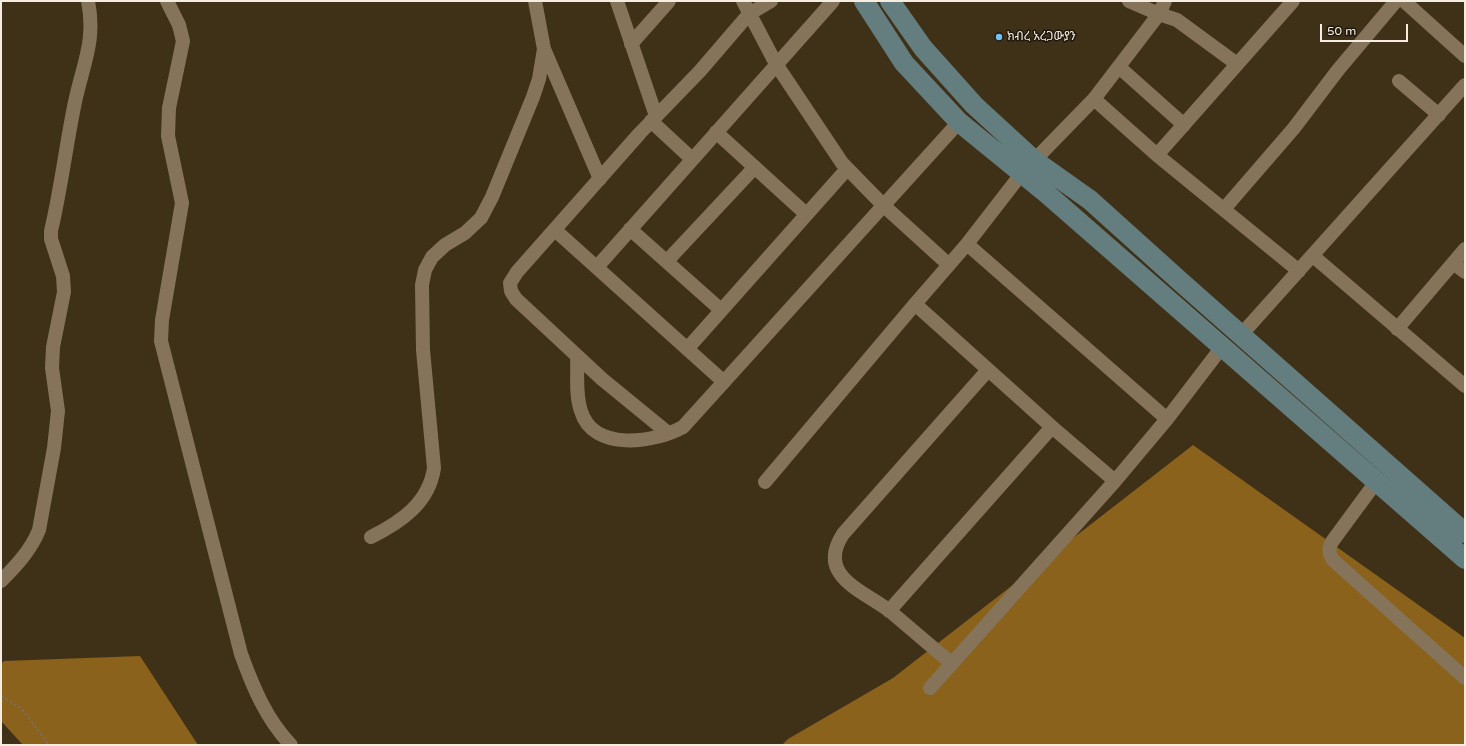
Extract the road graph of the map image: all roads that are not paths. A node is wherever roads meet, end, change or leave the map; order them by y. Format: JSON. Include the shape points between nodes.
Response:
{"nodes":[{"id":1,"x":88,"y":1,"type":"edge"},
{"id":2,"x":167,"y":1,"type":"edge"},
{"id":3,"x":535,"y":1,"type":"edge"},
{"id":4,"x":616,"y":1,"type":"edge"},
{"id":5,"x":669,"y":1,"type":"edge"},
{"id":6,"x":771,"y":1,"type":"edge"},
{"id":7,"x":833,"y":1,"type":"edge"},
{"id":8,"x":864,"y":1,"type":"edge"},
{"id":9,"x":1129,"y":1,"type":"edge"},
{"id":10,"x":1165,"y":1,"type":"edge"},
{"id":11,"x":1293,"y":1,"type":"edge"},
{"id":12,"x":1396,"y":1,"type":"edge"},
{"id":13,"x":1404,"y":1,"type":"edge"},
{"id":14,"x":895,"y":4,"type":"edge"},
{"id":15,"x":746,"y":7,"type":"edge"},
{"id":16,"x":1159,"y":14,"type":"junction"},
{"id":17,"x":631,"y":44,"type":"junction"},
{"id":18,"x":544,"y":49,"type":"junction"},
{"id":19,"x":1465,"y":56,"type":"edge"},
{"id":20,"x":776,"y":64,"type":"junction"},
{"id":21,"x":1237,"y":64,"type":"junction"},
{"id":22,"x":1119,"y":67,"type":"junction"},
{"id":23,"x":1400,"y":80,"type":"dead end"},
{"id":24,"x":1464,"y":89,"type":"edge"},
{"id":25,"x":1094,"y":99,"type":"junction"},
{"id":26,"x":1439,"y":115,"type":"junction"},
{"id":27,"x":654,"y":119,"type":"junction"},
{"id":28,"x":959,"y":122,"type":"junction"},
{"id":29,"x":1184,"y":125,"type":"junction"},
{"id":30,"x":716,"y":132,"type":"junction"},
{"id":31,"x":1157,"y":155,"type":"junction"},
{"id":32,"x":692,"y":159,"type":"junction"},
{"id":33,"x":755,"y":167,"type":"junction"},
{"id":34,"x":1029,"y":167,"type":"junction"},
{"id":35,"x":847,"y":169,"type":"junction"},
{"id":36,"x":600,"y":179,"type":"junction"},
{"id":37,"x":883,"y":205,"type":"junction"},
{"id":38,"x":1224,"y":209,"type":"junction"},
{"id":39,"x":806,"y":214,"type":"junction"},
{"id":40,"x":630,"y":229,"type":"junction"},
{"id":41,"x":555,"y":230,"type":"junction"},
{"id":42,"x":967,"y":244,"type":"junction"},
{"id":43,"x":1465,"y":249,"type":"edge"},
{"id":44,"x":1313,"y":256,"type":"junction"},
{"id":45,"x":667,"y":261,"type":"junction"},
{"id":46,"x":1453,"y":263,"type":"junction"},
{"id":47,"x":949,"y":265,"type":"junction"},
{"id":48,"x":597,"y":267,"type":"junction"},
{"id":49,"x":1298,"y":271,"type":"junction"},
{"id":50,"x":1465,"y":272,"type":"edge"},
{"id":51,"x":915,"y":304,"type":"junction"},
{"id":52,"x":721,"y":310,"type":"junction"},
{"id":53,"x":1397,"y":329,"type":"junction"},
{"id":54,"x":1241,"y":335,"type":"junction"},
{"id":55,"x":1222,"y":348,"type":"junction"},
{"id":56,"x":687,"y":349,"type":"junction"},
{"id":57,"x":577,"y":356,"type":"junction"},
{"id":58,"x":988,"y":370,"type":"junction"},
{"id":59,"x":724,"y":382,"type":"junction"},
{"id":60,"x":1465,"y":386,"type":"edge"},
{"id":61,"x":1167,"y":419,"type":"junction"},
{"id":62,"x":1052,"y":427,"type":"junction"},
{"id":63,"x":668,"y":433,"type":"junction"},
{"id":64,"x":1115,"y":481,"type":"junction"},
{"id":65,"x":765,"y":482,"type":"dead end"},
{"id":66,"x":1376,"y":482,"type":"junction"},
{"id":67,"x":1465,"y":533,"type":"edge"},
{"id":68,"x":371,"y":537,"type":"dead end"},
{"id":69,"x":1465,"y":559,"type":"edge"},
{"id":70,"x":1,"y":581,"type":"edge"},
{"id":71,"x":889,"y":611,"type":"junction"},
{"id":72,"x":951,"y":663,"type":"junction"},
{"id":73,"x":1464,"y":675,"type":"edge"},
{"id":74,"x":930,"y":688,"type":"dead end"},
{"id":75,"x":291,"y":745,"type":"edge"}],
"edges":[{"from":1,"to":70,"type":"street","via":[[92,27],[90,40],[75,103],[51,231],[51,239],[63,276],[64,292],[52,368],[58,411],[54,448],[39,530],[34,543],[16,567]]},
{"from":2,"to":75,"type":"street","via":[[179,25],[183,42],[169,108],[168,136],[182,203],[162,320],[161,341],[241,654],[267,715]]},
{"from":3,"to":18,"type":"street"},
{"from":4,"to":17,"type":"street"},
{"from":5,"to":17,"type":"street"},
{"from":6,"to":15,"type":"street"},
{"from":7,"to":20,"type":"street"},
{"from":8,"to":28,"type":"main road","via":[[904,63]]},
{"from":9,"to":16,"type":"street"},
{"from":10,"to":16,"type":"street"},
{"from":11,"to":21,"type":"street"},
{"from":12,"to":38,"type":"street","via":[[1338,70],[1294,128]]},
{"from":13,"to":19,"type":"street"},
{"from":14,"to":34,"type":"main road","via":[[923,48]]},
{"from":15,"to":20,"type":"street"},
{"from":15,"to":27,"type":"street","via":[[700,71]]},
{"from":16,"to":21,"type":"street","via":[[1177,20]]},
{"from":16,"to":22,"type":"street"},
{"from":17,"to":27,"type":"street"},
{"from":18,"to":36,"type":"street"},
{"from":18,"to":68,"type":"street","via":[[533,97],[481,218],[466,233],[432,257],[425,270],[422,285],[423,350],[434,468],[432,481],[412,512]]},
{"from":20,"to":30,"type":"street"},
{"from":20,"to":35,"type":"street","via":[[827,144]]},
{"from":21,"to":29,"type":"street"},
{"from":22,"to":25,"type":"street"},
{"from":22,"to":29,"type":"street"},
{"from":23,"to":26,"type":"street"},
{"from":24,"to":26,"type":"street"},
{"from":25,"to":31,"type":"street"},
{"from":25,"to":34,"type":"street"},
{"from":26,"to":44,"type":"street"},
{"from":27,"to":32,"type":"street"},
{"from":27,"to":36,"type":"street"},
{"from":28,"to":34,"type":"main road"},
{"from":28,"to":37,"type":"street"},
{"from":29,"to":31,"type":"street"},
{"from":30,"to":32,"type":"street"},
{"from":30,"to":33,"type":"street"},
{"from":31,"to":38,"type":"street"},
{"from":32,"to":40,"type":"street"},
{"from":33,"to":39,"type":"street"},
{"from":33,"to":45,"type":"street"},
{"from":34,"to":42,"type":"street"},
{"from":34,"to":54,"type":"main road","via":[[1090,200]]},
{"from":34,"to":55,"type":"main road"},
{"from":35,"to":37,"type":"street"},
{"from":35,"to":39,"type":"street"},
{"from":36,"to":41,"type":"street"},
{"from":37,"to":47,"type":"street"},
{"from":37,"to":59,"type":"street"},
{"from":38,"to":49,"type":"street"},
{"from":39,"to":52,"type":"street"},
{"from":40,"to":45,"type":"street"},
{"from":40,"to":48,"type":"street"},
{"from":41,"to":48,"type":"street"},
{"from":41,"to":57,"type":"street","via":[[517,272],[510,286],[516,299]]},
{"from":42,"to":47,"type":"street"},
{"from":42,"to":61,"type":"street"},
{"from":43,"to":46,"type":"street"},
{"from":44,"to":49,"type":"street"},
{"from":44,"to":53,"type":"street"},
{"from":45,"to":52,"type":"street"},
{"from":46,"to":50,"type":"street"},
{"from":46,"to":53,"type":"street"},
{"from":47,"to":51,"type":"street"},
{"from":48,"to":56,"type":"street"},
{"from":49,"to":54,"type":"street"},
{"from":51,"to":58,"type":"street"},
{"from":51,"to":65,"type":"street"},
{"from":52,"to":56,"type":"street"},
{"from":53,"to":60,"type":"street"},
{"from":54,"to":67,"type":"main road"},
{"from":55,"to":61,"type":"street"},
{"from":55,"to":66,"type":"main road"},
{"from":56,"to":59,"type":"street"},
{"from":57,"to":63,"type":"street"},
{"from":57,"to":63,"type":"street","via":[[581,412],[591,428],[601,436],[618,440],[636,440]]},
{"from":58,"to":62,"type":"street"},
{"from":58,"to":71,"type":"street","via":[[837,543],[834,555],[837,569],[858,592]]},
{"from":59,"to":63,"type":"street","via":[[683,427]]},
{"from":61,"to":64,"type":"street"},
{"from":62,"to":64,"type":"street"},
{"from":62,"to":71,"type":"street"},
{"from":64,"to":72,"type":"street"},
{"from":66,"to":69,"type":"main road"},
{"from":66,"to":73,"type":"street","via":[[1329,546],[1329,554]]},
{"from":71,"to":72,"type":"street"},
{"from":72,"to":74,"type":"street"}]}
